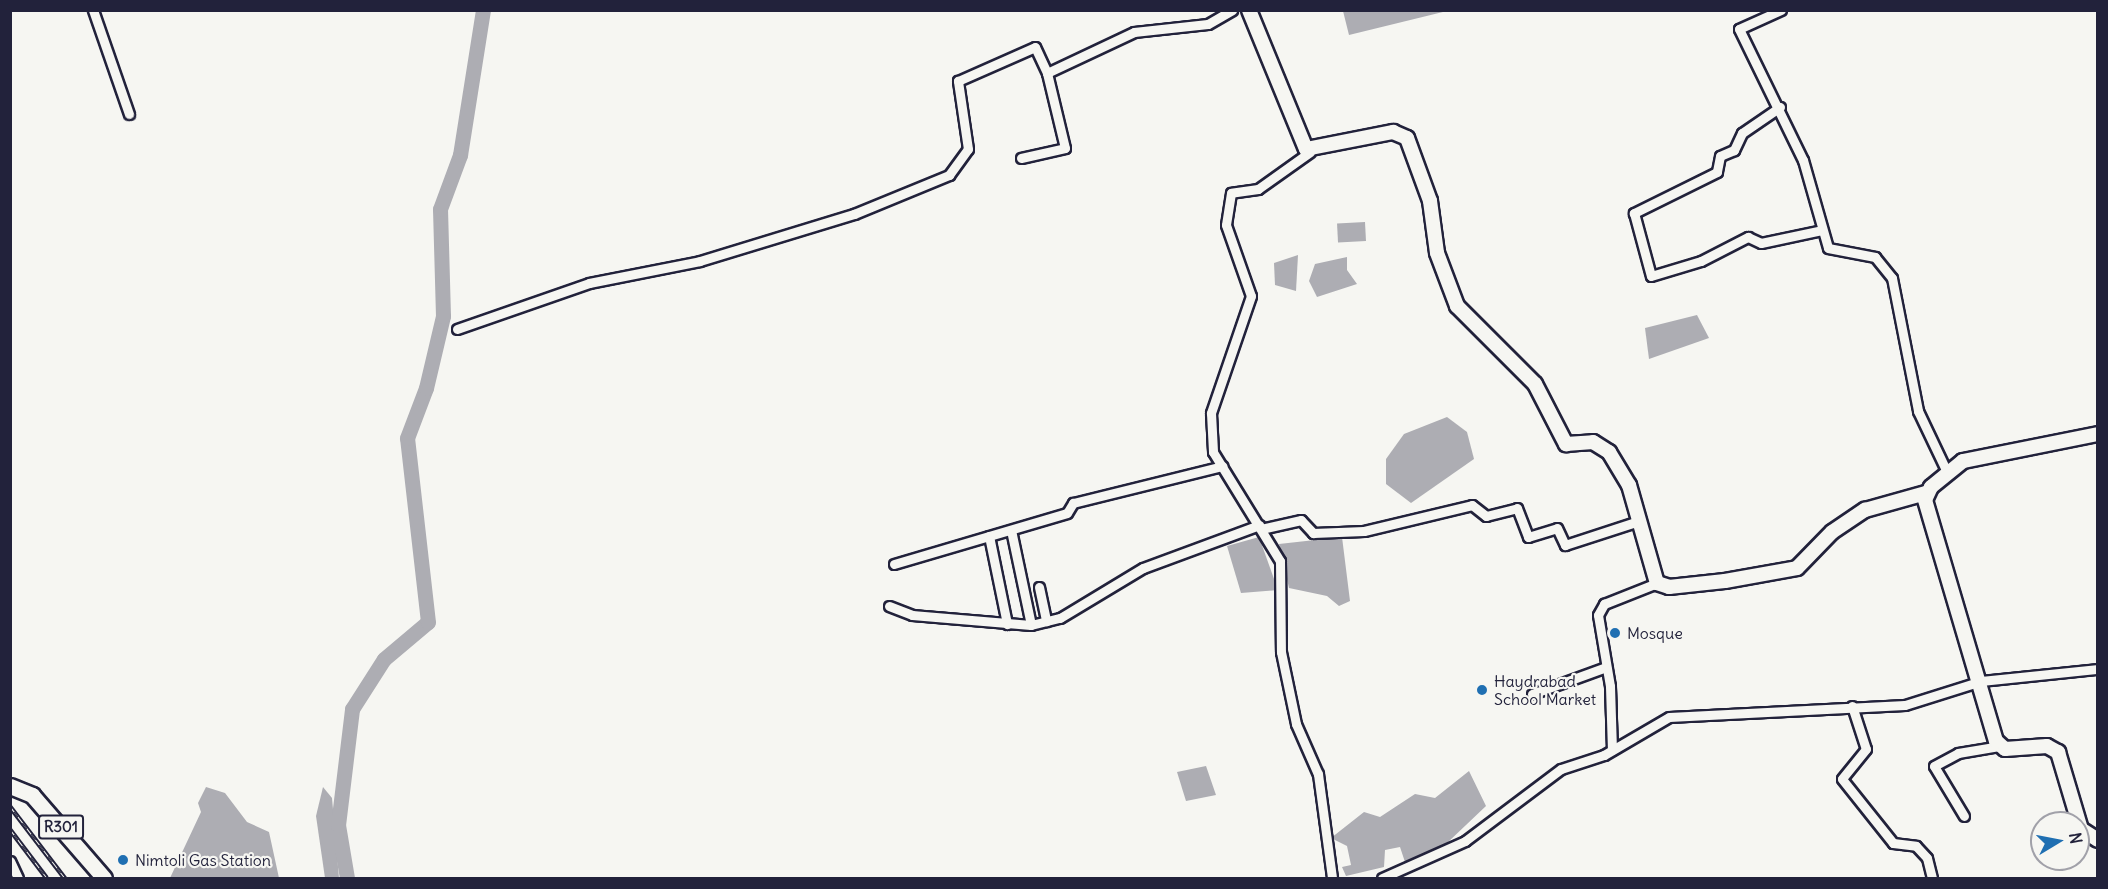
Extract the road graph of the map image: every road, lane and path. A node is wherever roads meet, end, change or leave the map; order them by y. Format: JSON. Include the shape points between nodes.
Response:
{"nodes":[{"id":1,"x":93,"y":10,"type":"edge"},
{"id":2,"x":1232,"y":10,"type":"edge"},
{"id":3,"x":1249,"y":10,"type":"edge"},
{"id":4,"x":1780,"y":10,"type":"edge"},
{"id":5,"x":1047,"y":73,"type":"junction"},
{"id":6,"x":1780,"y":107,"type":"junction"},
{"id":7,"x":129,"y":114,"type":"dead end"},
{"id":8,"x":1310,"y":152,"type":"junction"},
{"id":9,"x":1021,"y":158,"type":"dead end"},
{"id":10,"x":1822,"y":230,"type":"junction"},
{"id":11,"x":457,"y":329,"type":"dead end"},
{"id":12,"x":2097,"y":434,"type":"edge"},
{"id":13,"x":1222,"y":466,"type":"junction"},
{"id":14,"x":1947,"y":472,"type":"junction"},
{"id":15,"x":1926,"y":493,"type":"junction"},
{"id":16,"x":1639,"y":521,"type":"junction"},
{"id":17,"x":1260,"y":527,"type":"junction"},
{"id":18,"x":1011,"y":530,"type":"junction"},
{"id":19,"x":989,"y":536,"type":"junction"},
{"id":20,"x":894,"y":564,"type":"dead end"},
{"id":21,"x":1657,"y":583,"type":"junction"},
{"id":22,"x":1039,"y":587,"type":"dead end"},
{"id":23,"x":889,"y":606,"type":"dead end"},
{"id":24,"x":1046,"y":621,"type":"junction"},
{"id":25,"x":1007,"y":624,"type":"junction"},
{"id":26,"x":1031,"y":625,"type":"junction"},
{"id":27,"x":1606,"y":667,"type":"junction"},
{"id":28,"x":2097,"y":669,"type":"edge"},
{"id":29,"x":1981,"y":681,"type":"junction"},
{"id":30,"x":1532,"y":694,"type":"dead end"},
{"id":31,"x":1852,"y":706,"type":"junction"},
{"id":32,"x":2000,"y":746,"type":"junction"},
{"id":33,"x":1612,"y":750,"type":"junction"},
{"id":34,"x":10,"y":786,"type":"edge"},
{"id":35,"x":1964,"y":816,"type":"dead end"},
{"id":36,"x":2097,"y":840,"type":"edge"},
{"id":37,"x":10,"y":861,"type":"edge"},
{"id":38,"x":18,"y":879,"type":"edge"},
{"id":39,"x":104,"y":879,"type":"edge"},
{"id":40,"x":1332,"y":879,"type":"edge"},
{"id":41,"x":1382,"y":879,"type":"edge"},
{"id":42,"x":1932,"y":879,"type":"edge"}],
"edges":[{"from":1,"to":7,"type":"street"},
{"from":2,"to":5,"type":"street","via":[[1208,24],[1134,32]]},
{"from":3,"to":8,"type":"street"},
{"from":4,"to":6,"type":"street","via":[[1739,29]]},
{"from":5,"to":9,"type":"street","via":[[1065,148]]},
{"from":5,"to":11,"type":"street","via":[[1035,47],[958,81],[968,149],[949,175],[854,214],[700,261],[589,283]]},
{"from":6,"to":10,"type":"street","via":[[1803,160]]},
{"from":6,"to":10,"type":"street","via":[[1742,133],[1734,150],[1720,156],[1717,172],[1634,213],[1651,276],[1701,261],[1748,237],[1761,243]]},
{"from":8,"to":13,"type":"street","via":[[1258,189],[1231,193],[1226,225],[1251,296],[1211,413],[1213,452]]},
{"from":8,"to":16,"type":"street","via":[[1393,132],[1407,138],[1430,201],[1441,267],[1457,306],[1535,384],[1566,444],[1601,444],[1609,452],[1629,486]]},
{"from":10,"to":14,"type":"street","via":[[1828,248],[1875,257],[1892,278],[1918,411]]},
{"from":12,"to":14,"type":"street","via":[[1985,455]]},
{"from":13,"to":17,"type":"street"},
{"from":13,"to":18,"type":"street","via":[[1073,502],[1067,513]]},
{"from":14,"to":15,"type":"street"},
{"from":15,"to":21,"type":"street","via":[[1865,510],[1832,532],[1797,568],[1669,587]]},
{"from":15,"to":29,"type":"street"},
{"from":16,"to":17,"type":"street","via":[[1565,545],[1557,528],[1528,537],[1517,508],[1486,516],[1472,505],[1364,531],[1313,533],[1301,520]]},
{"from":16,"to":21,"type":"street"},
{"from":17,"to":24,"type":"street","via":[[1143,568]]},
{"from":17,"to":40,"type":"street","via":[[1280,561],[1281,652],[1296,724],[1318,774]]},
{"from":18,"to":19,"type":"street"},
{"from":18,"to":26,"type":"street"},
{"from":19,"to":20,"type":"street"},
{"from":19,"to":25,"type":"street"},
{"from":21,"to":27,"type":"street","via":[[1600,609]]},
{"from":22,"to":24,"type":"street"},
{"from":23,"to":25,"type":"street","via":[[912,615]]},
{"from":24,"to":26,"type":"street"},
{"from":25,"to":26,"type":"street"},
{"from":27,"to":30,"type":"street"},
{"from":27,"to":33,"type":"street"},
{"from":28,"to":29,"type":"street"},
{"from":29,"to":31,"type":"street","via":[[1925,701]]},
{"from":29,"to":32,"type":"street"},
{"from":31,"to":33,"type":"street","via":[[1669,717]]},
{"from":31,"to":42,"type":"street","via":[[1866,749],[1842,779],[1893,843],[1916,846],[1927,858]]},
{"from":32,"to":35,"type":"street","via":[[1958,753],[1934,766]]},
{"from":32,"to":36,"type":"street","via":[[2047,746],[2058,752],[2081,829]]},
{"from":33,"to":41,"type":"street","via":[[1562,770],[1465,841]]},
{"from":34,"to":39,"type":"main road","number":"R301","via":[[32,795]]},
{"from":37,"to":38,"type":"street"}]}
